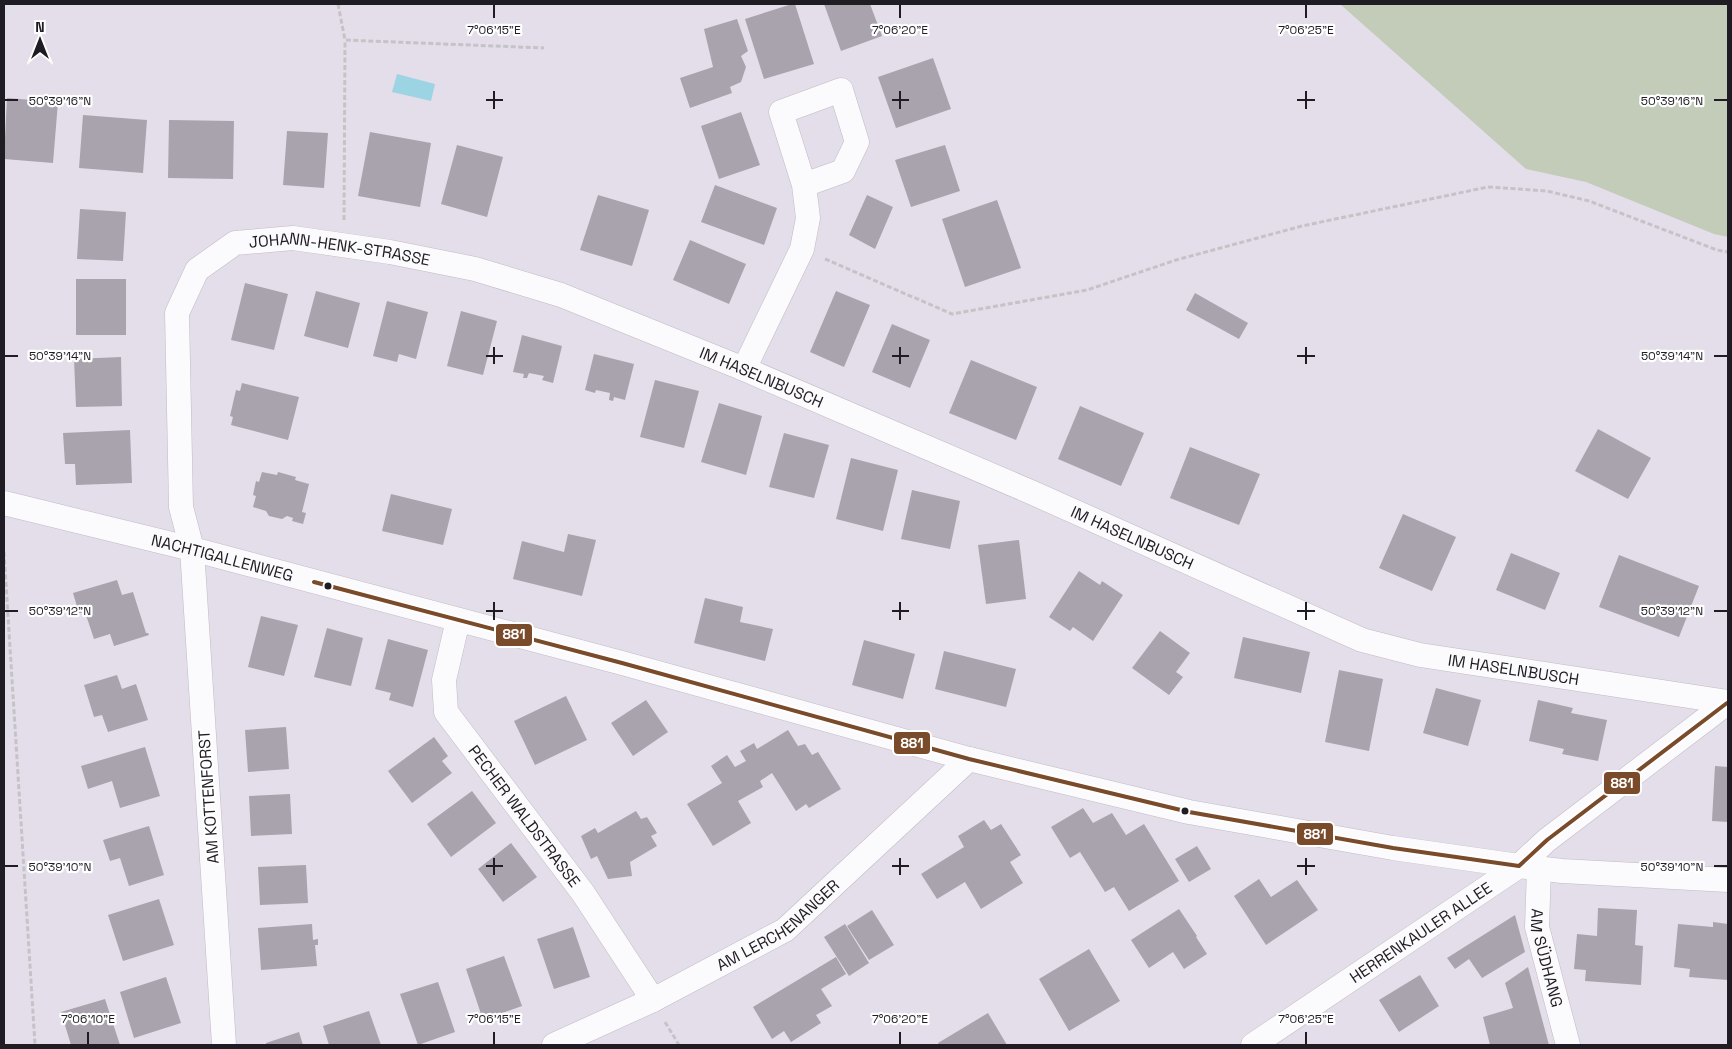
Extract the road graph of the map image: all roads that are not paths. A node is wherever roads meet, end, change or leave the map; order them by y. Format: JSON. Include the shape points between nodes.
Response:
{"nodes":[{"id":1,"x":804,"y":185,"type":"dead end"},
{"id":2,"x":560,"y":295,"type":"joint"},
{"id":3,"x":744,"y":369,"type":"junction"},
{"id":4,"x":4,"y":503,"type":"edge"},
{"id":5,"x":192,"y":549,"type":"junction"},
{"id":6,"x":458,"y":620,"type":"junction"},
{"id":7,"x":1728,"y":703,"type":"edge"},
{"id":8,"x":969,"y":759,"type":"junction"},
{"id":9,"x":1529,"y":867,"type":"junction"},
{"id":10,"x":1728,"y":880,"type":"edge"},
{"id":11,"x":653,"y":1000,"type":"junction"},
{"id":12,"x":224,"y":1045,"type":"edge"},
{"id":13,"x":554,"y":1045,"type":"edge"},
{"id":14,"x":1253,"y":1045,"type":"edge"},
{"id":15,"x":1568,"y":1045,"type":"edge"}],
"edges":[{"from":1,"to":3,"type":"street","via":[[808,218],[802,249]]},
{"from":2,"to":3,"type":"street","name":"IM HASELNBUSCH"},
{"from":2,"to":5,"type":"street","name":"JOHANN-HENK-STRASSE","via":[[475,269],[344,245],[292,238],[235,243],[197,270],[176,313],[182,507]]},
{"from":3,"to":7,"type":"street","name":"IM HASELNBUSCH","via":[[1362,640],[1420,655]]},
{"from":4,"to":5,"type":"street","name":"NACHTIGALLENWEG"},
{"from":5,"to":6,"type":"street","name":"NACHTIGALLENWEG"},
{"from":5,"to":12,"type":"street","name":"AM KOTTENFORST"},
{"from":6,"to":8,"type":"street","name":"NACHTIGALLENWEG"},
{"from":6,"to":11,"type":"street","name":"PECHER WALDSTRASSE","via":[[444,680],[446,712],[583,893]]},
{"from":7,"to":9,"type":"street","name":"HERRENKAULER ALLEE","via":[[1547,840]]},
{"from":8,"to":9,"type":"street","name":"NACHTIGALLENWEG","via":[[1188,812],[1393,848]]},
{"from":8,"to":11,"type":"street","name":"AM LERCHENANGER","via":[[785,930]]},
{"from":9,"to":10,"type":"street","name":"NACHTIGALLENWEG"},
{"from":9,"to":14,"type":"street","name":"HERRENKAULER ALLEE"},
{"from":9,"to":15,"type":"street","name":"AM SÜDHANG","via":[[1538,927]]},
{"from":11,"to":13,"type":"street","name":"AM LERCHENANGER"}]}
